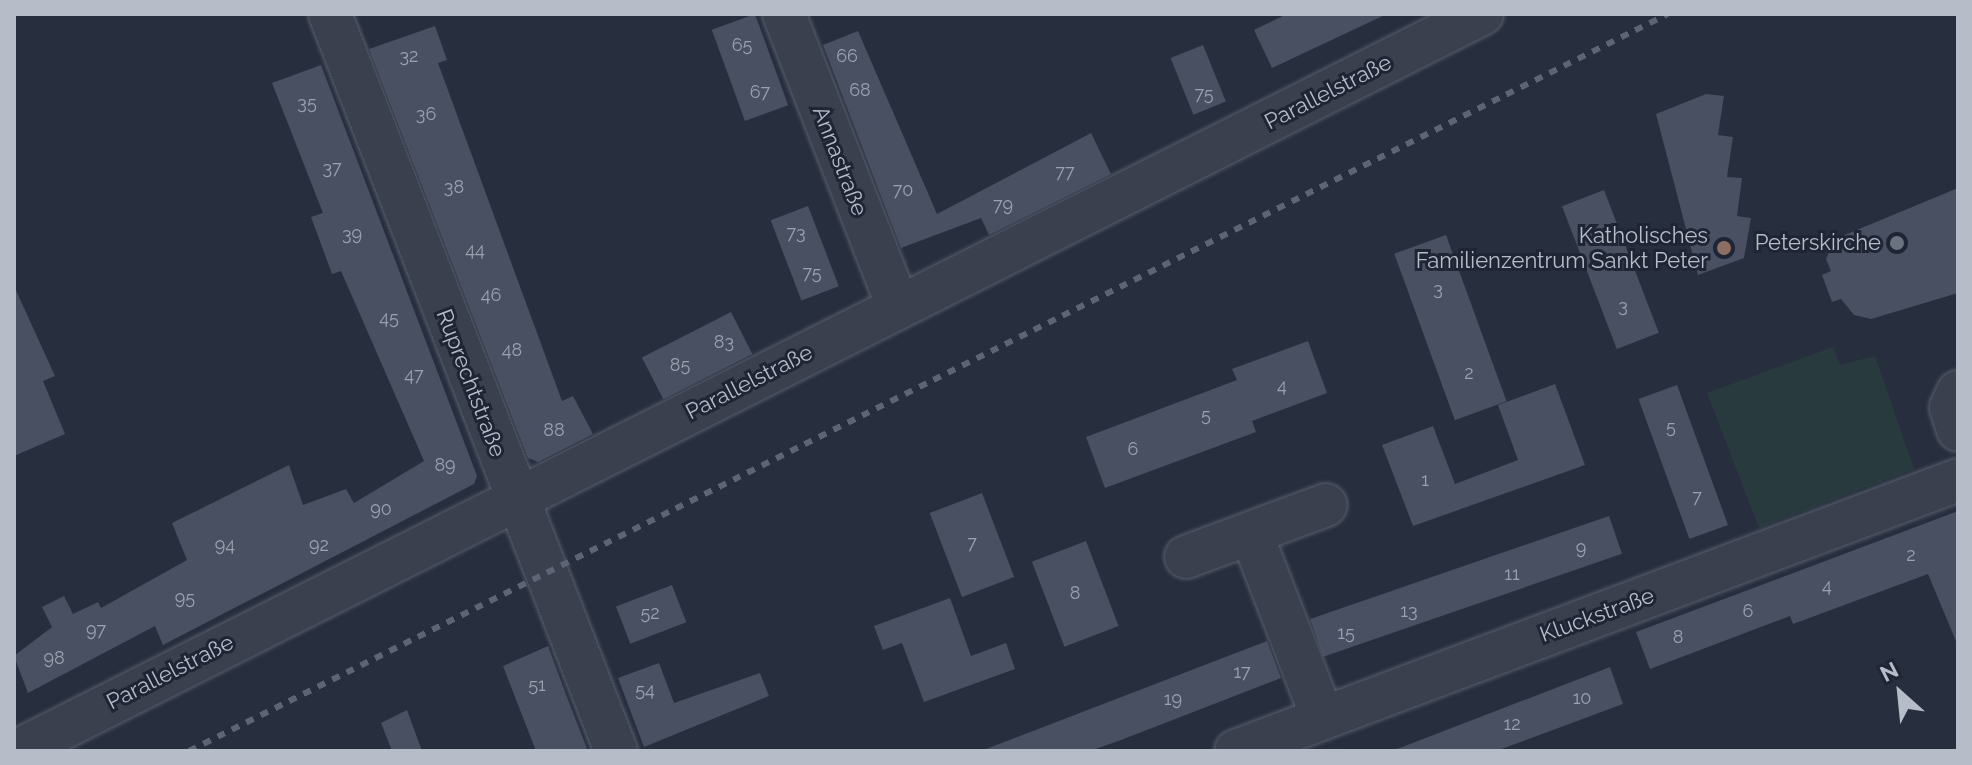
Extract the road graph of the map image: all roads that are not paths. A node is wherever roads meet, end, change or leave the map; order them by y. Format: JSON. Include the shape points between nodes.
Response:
{"nodes":[{"id":1,"x":330,"y":14,"type":"edge"},
{"id":2,"x":784,"y":14,"type":"edge"},
{"id":3,"x":1482,"y":14,"type":"edge"},
{"id":4,"x":898,"y":307,"type":"junction"},
{"id":5,"x":1958,"y":392,"type":"edge"},
{"id":6,"x":1958,"y":430,"type":"edge"},
{"id":7,"x":1958,"y":480,"type":"edge"},
{"id":8,"x":515,"y":498,"type":"junction"},
{"id":9,"x":1326,"y":505,"type":"dead end"},
{"id":10,"x":1251,"y":533,"type":"junction"},
{"id":11,"x":1186,"y":557,"type":"dead end"},
{"id":12,"x":1323,"y":719,"type":"junction"},
{"id":13,"x":17,"y":751,"type":"edge"},
{"id":14,"x":616,"y":751,"type":"edge"},
{"id":15,"x":1236,"y":751,"type":"edge"}],
"edges":[{"from":1,"to":8,"type":"street","name":"Ruprechtstraße"},
{"from":2,"to":4,"type":"street","name":"Annastraße"},
{"from":3,"to":4,"type":"street","name":"Parallelstraße"},
{"from":4,"to":8,"type":"street","name":"Parallelstraße"},
{"from":5,"to":6,"type":"street","via":[[1951,408]]},
{"from":7,"to":12,"type":"street","name":"Kluckstraße"},
{"from":8,"to":13,"type":"street","name":"Parallelstraße"},
{"from":8,"to":14,"type":"street","name":"Ruprechtstraße"},
{"from":9,"to":10,"type":"street"},
{"from":10,"to":11,"type":"street"},
{"from":10,"to":12,"type":"street"},
{"from":12,"to":15,"type":"street","name":"Kluckstraße"}]}
